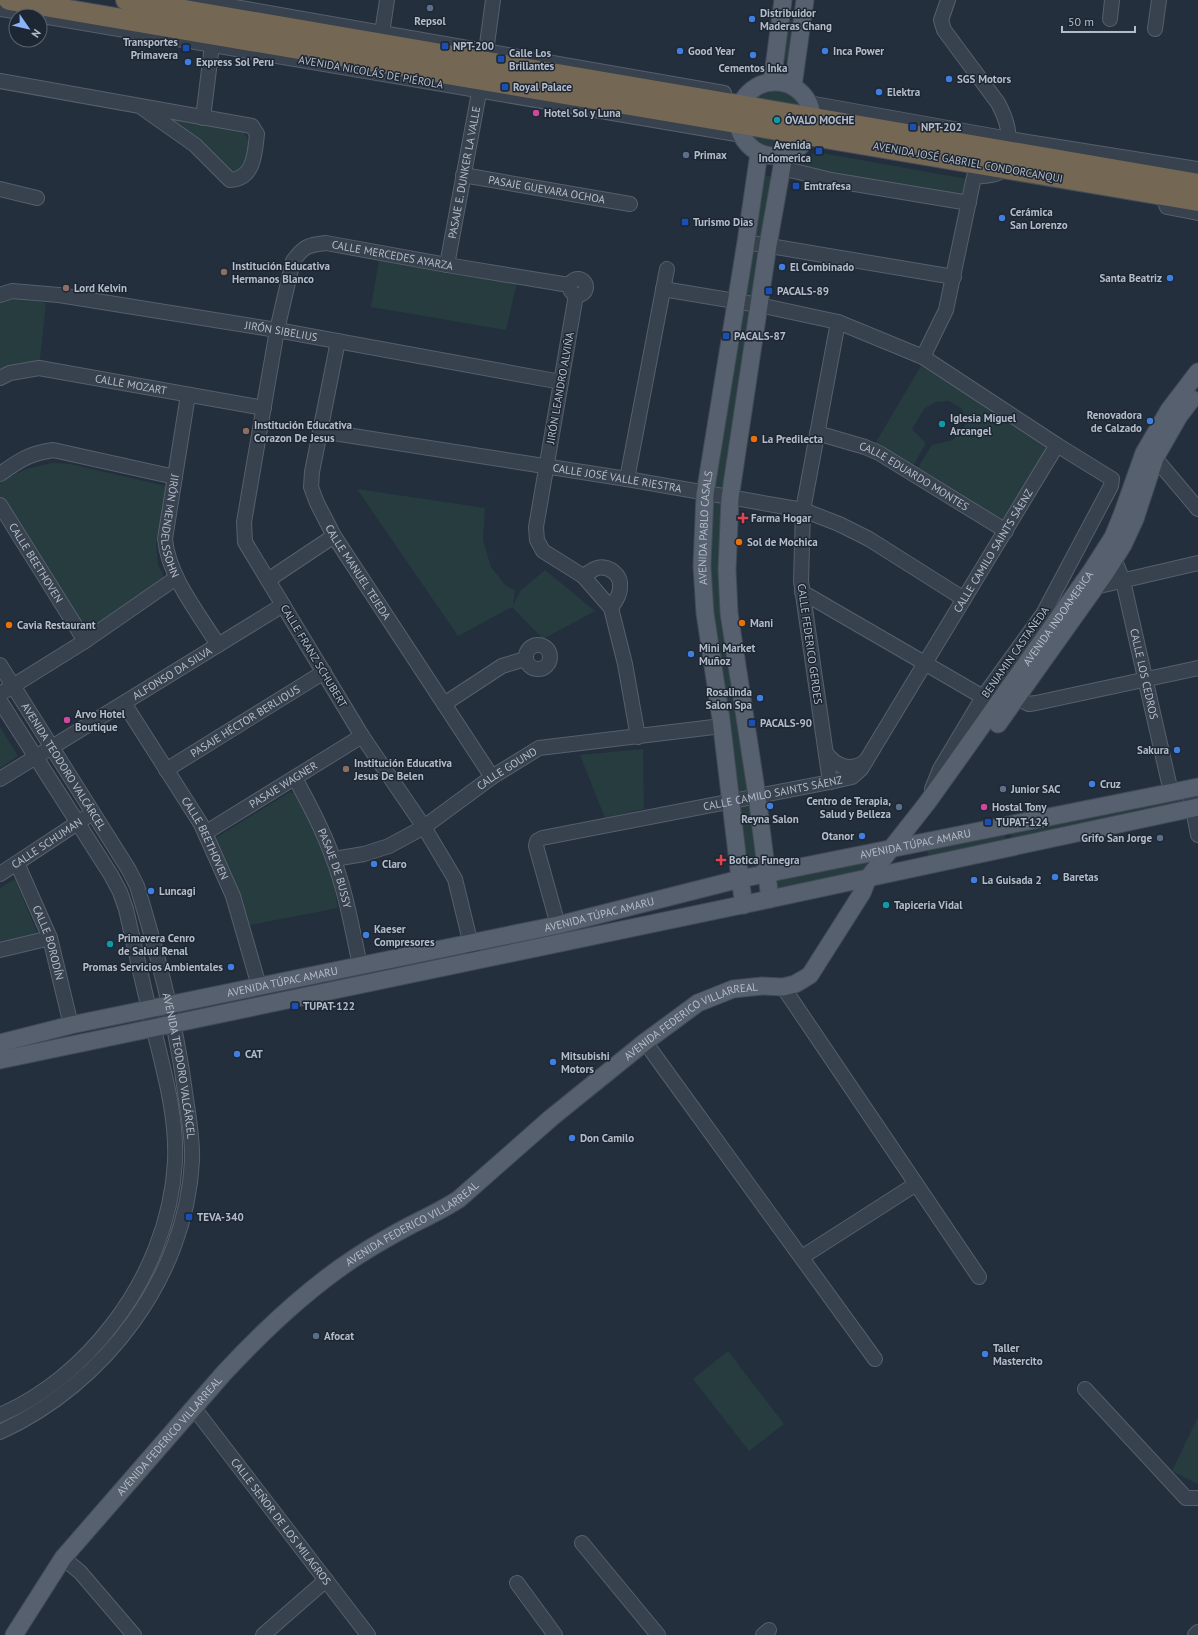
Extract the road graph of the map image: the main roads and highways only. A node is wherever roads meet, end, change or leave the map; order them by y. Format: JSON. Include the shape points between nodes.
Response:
{"nodes":[{"id":1,"x":127,"y":0,"type":"edge"},
{"id":2,"x":18,"y":4,"type":"edge"},
{"id":3,"x":782,"y":7,"type":"edge"},
{"id":4,"x":804,"y":8,"type":"edge"},
{"id":5,"x":482,"y":71,"type":"junction"},
{"id":6,"x":772,"y":82,"type":"junction"},
{"id":7,"x":793,"y":86,"type":"junction"},
{"id":8,"x":742,"y":115,"type":"junction"},
{"id":9,"x":810,"y":119,"type":"junction"},
{"id":10,"x":759,"y":153,"type":"junction"},
{"id":11,"x":1006,"y":153,"type":"junction"},
{"id":12,"x":783,"y":162,"type":"junction"},
{"id":13,"x":1198,"y":184,"type":"edge"},
{"id":14,"x":1198,"y":201,"type":"edge"},
{"id":15,"x":1198,"y":372,"type":"edge"},
{"id":16,"x":1198,"y":390,"type":"edge"},
{"id":17,"x":1150,"y":455,"type":"junction"},
{"id":18,"x":1194,"y":788,"type":"edge"},
{"id":19,"x":1195,"y":807,"type":"edge"},
{"id":20,"x":1006,"y":825,"type":"junction"},
{"id":21,"x":907,"y":845,"type":"junction"},
{"id":22,"x":1010,"y":847,"type":"junction"},
{"id":23,"x":890,"y":848,"type":"junction"},
{"id":24,"x":766,"y":874,"type":"junction"},
{"id":25,"x":740,"y":879,"type":"junction"},
{"id":26,"x":871,"y":882,"type":"junction"},
{"id":27,"x":770,"y":899,"type":"junction"},
{"id":28,"x":744,"y":904,"type":"junction"},
{"id":29,"x":0,"y":1043,"type":"edge"},
{"id":30,"x":0,"y":1060,"type":"edge"},
{"id":31,"x":14,"y":1635,"type":"edge"}],
"edges":[{"from":1,"to":5,"type":"highway","name":"AVENIDA NICOLÁS DE PIÉROLA","via":[[335,30]]},
{"from":2,"to":5,"type":"highway","name":"AVENIDA NICOLÁS DE PIÉROLA","via":[[212,40]]},
{"from":3,"to":4,"type":"main road"},
{"from":3,"to":6,"type":"main road"},
{"from":4,"to":7,"type":"main road"},
{"from":5,"to":8,"type":"highway","name":"AVENIDA NICOLÁS DE PIÉROLA","via":[[661,116]]},
{"from":5,"to":8,"type":"highway","name":"AVENIDA NICOLÁS DE PIÉROLA","via":[[689,92]]},
{"from":6,"to":7,"type":"main road"},
{"from":6,"to":8,"type":"main road","via":[[753,90]]},
{"from":7,"to":9,"type":"main road","via":[[805,96]]},
{"from":8,"to":9,"type":"highway","name":"AVENIDA JOSÉ GABRIEL CONDORCANQUI"},
{"from":8,"to":10,"type":"main road","via":[[749,145]]},
{"from":9,"to":11,"type":"highway","name":"AVENIDA JOSÉ GABRIEL CONDORCANQUI"},
{"from":9,"to":12,"type":"main road","via":[[801,146]]},
{"from":10,"to":12,"type":"main road"},
{"from":10,"to":25,"type":"main road","name":"AVENIDA PABLO CASALS","via":[[705,494],[702,566],[703,597],[722,726]]},
{"from":11,"to":13,"type":"highway","name":"AVENIDA JOSÉ GABRIEL CONDORCANQUI","via":[[1090,159]]},
{"from":11,"to":14,"type":"highway","name":"AVENIDA JOSÉ GABRIEL CONDORCANQUI","via":[[1162,195]]},
{"from":12,"to":24,"type":"main road","name":"AVENIDA PABLO CASALS","via":[[730,498],[727,595]]},
{"from":15,"to":17,"type":"main road","name":"AVENIDA INDOAMERICA","via":[[1169,410]]},
{"from":16,"to":17,"type":"main road","name":"AVENIDA INDOAMERICA"},
{"from":17,"to":21,"type":"main road","name":"AVENIDA INDOAMERICA","via":[[1135,519],[1123,545],[1017,698]]},
{"from":17,"to":23,"type":"main road","name":"AVENIDA INDOAMERICA","via":[[1113,537],[1031,658],[927,803]]},
{"from":18,"to":20,"type":"main road","name":"AVENIDA TÚPAC AMARU"},
{"from":19,"to":22,"type":"main road","name":"AVENIDA TÚPAC AMARU"},
{"from":20,"to":21,"type":"main road","name":"AVENIDA TÚPAC AMARU"},
{"from":20,"to":22,"type":"main road"},
{"from":21,"to":23,"type":"main road","name":"AVENIDA TÚPAC AMARU"},
{"from":21,"to":26,"type":"main road","name":"AVENIDA FEDERICO VILLARREAL"},
{"from":22,"to":26,"type":"main road","name":"AVENIDA TÚPAC AMARU"},
{"from":23,"to":24,"type":"main road","name":"AVENIDA TÚPAC AMARU"},
{"from":23,"to":26,"type":"main road","name":"AVENIDA FEDERICO VILLARREAL"},
{"from":24,"to":25,"type":"main road","name":"AVENIDA TÚPAC AMARU"},
{"from":24,"to":27,"type":"main road","name":"AVENIDA PABLO CASALS"},
{"from":25,"to":28,"type":"main road","name":"AVENIDA PABLO CASALS"},
{"from":25,"to":29,"type":"main road","name":"AVENIDA TÚPAC AMARU","via":[[558,925],[150,1008]]},
{"from":26,"to":27,"type":"main road","name":"AVENIDA TÚPAC AMARU"},
{"from":26,"to":31,"type":"main road","name":"AVENIDA FEDERICO VILLARREAL","via":[[810,975],[795,984],[783,987],[734,989],[698,1003],[551,1118],[459,1199],[356,1257],[286,1312],[250,1346],[63,1558]]},
{"from":27,"to":28,"type":"main road","name":"AVENIDA TÚPAC AMARU"},
{"from":28,"to":30,"type":"main road","name":"AVENIDA TÚPAC AMARU"}]}
